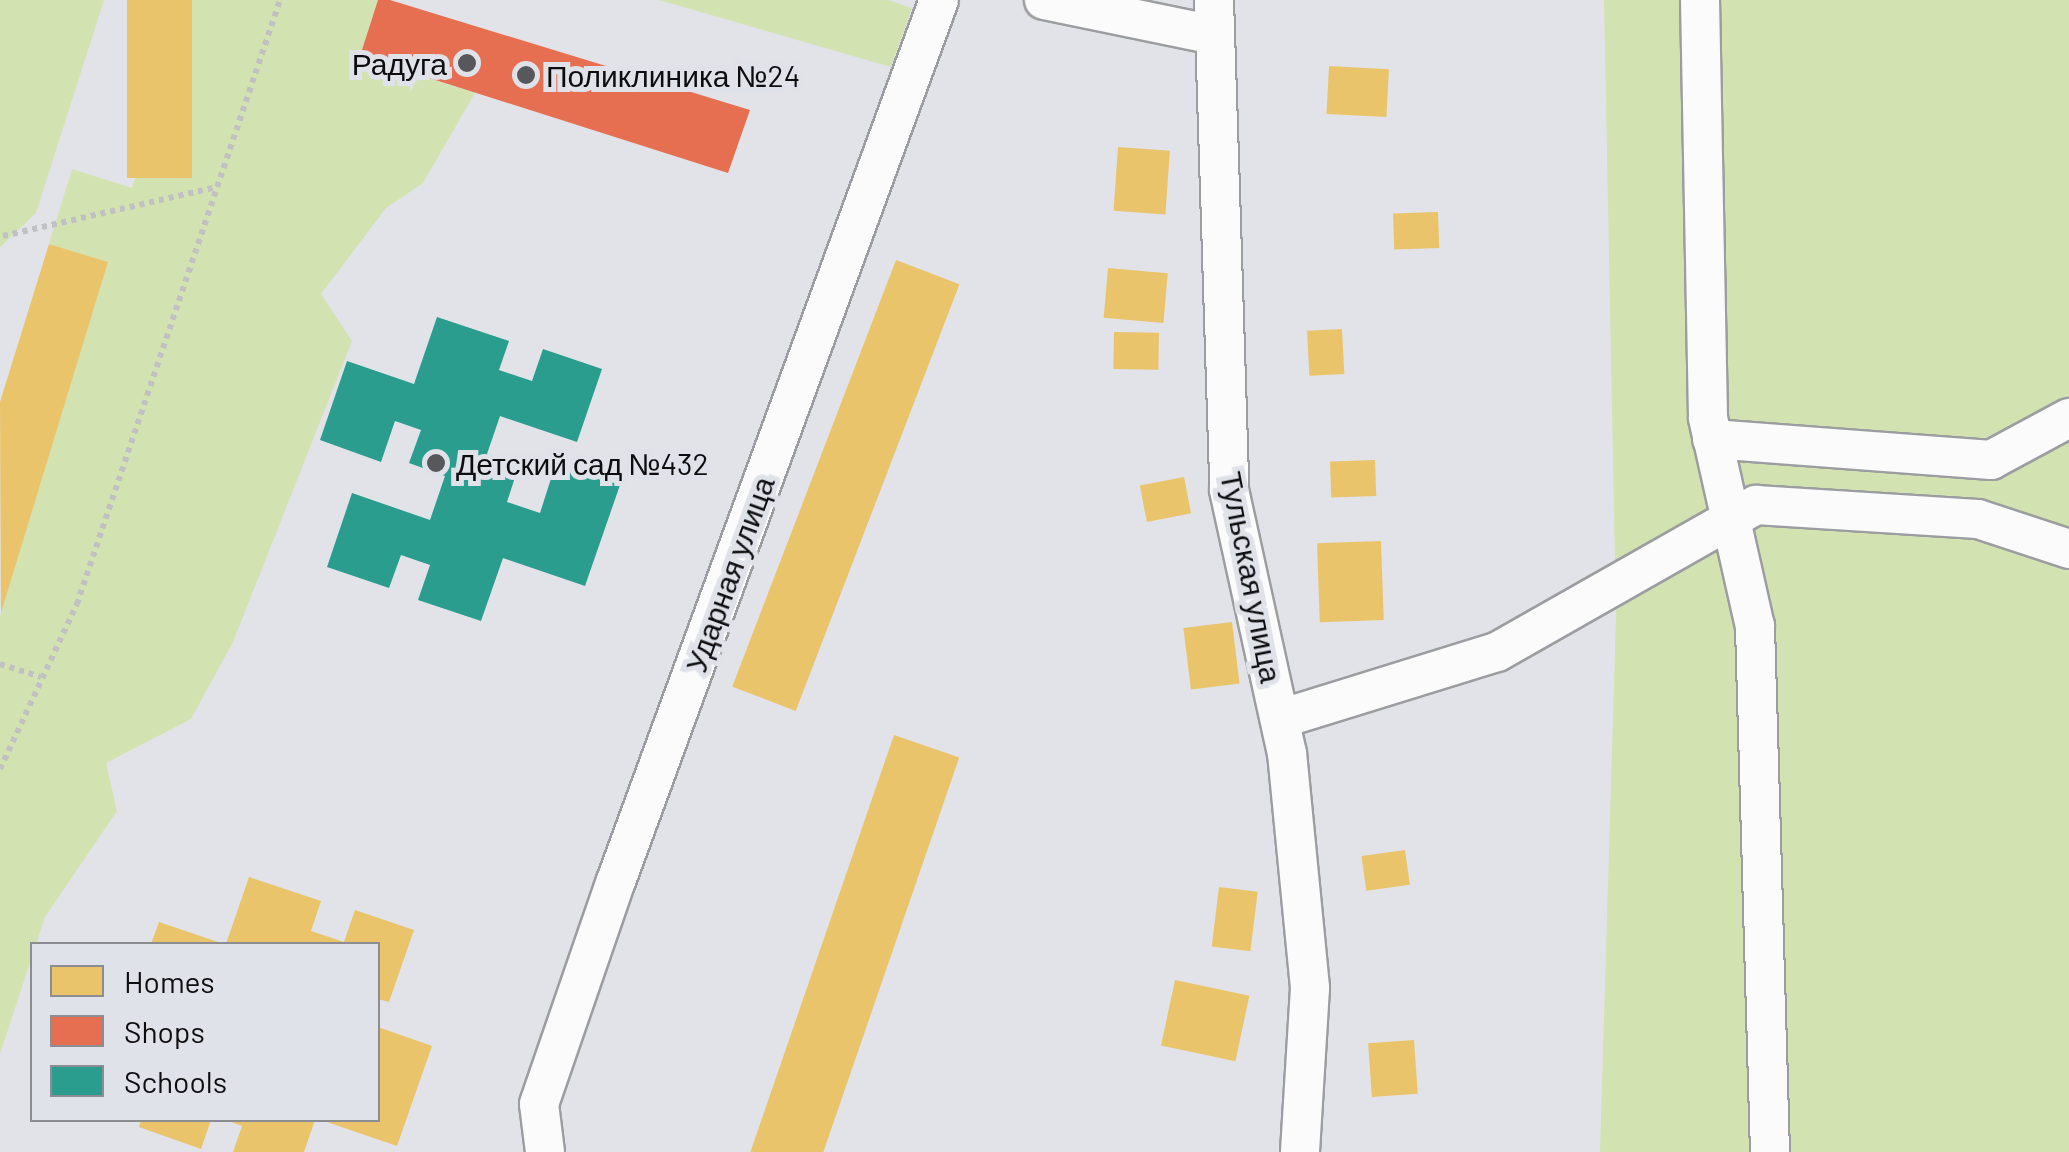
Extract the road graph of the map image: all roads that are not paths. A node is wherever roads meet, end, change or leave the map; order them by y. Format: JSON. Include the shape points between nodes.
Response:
{"nodes":[{"id":1,"x":939,"y":0,"type":"edge"},
{"id":2,"x":1044,"y":0,"type":"edge"},
{"id":3,"x":1700,"y":0,"type":"edge"},
{"id":4,"x":1214,"y":18,"type":"edge"},
{"id":5,"x":2069,"y":418,"type":"edge"},
{"id":6,"x":1712,"y":439,"type":"junction"},
{"id":7,"x":1729,"y":520,"type":"junction"},
{"id":8,"x":2069,"y":549,"type":"edge"},
{"id":9,"x":1280,"y":719,"type":"junction"},
{"id":10,"x":545,"y":1152,"type":"edge"},
{"id":11,"x":1300,"y":1152,"type":"edge"},
{"id":12,"x":1770,"y":1152,"type":"edge"}],
"edges":[{"from":1,"to":10,"type":"street","name":"Ударная улица","via":[[539,1104]]},
{"from":2,"to":4,"type":"street"},
{"from":3,"to":6,"type":"street"},
{"from":4,"to":9,"type":"street","name":"Тульская улица","via":[[1229,490]]},
{"from":5,"to":6,"type":"street","via":[[1991,460]]},
{"from":6,"to":7,"type":"street"},
{"from":7,"to":8,"type":"street","via":[[1756,505],[1978,518]]},
{"from":7,"to":9,"type":"street","via":[[1496,652]]},
{"from":7,"to":12,"type":"street","via":[[1755,626]]},
{"from":9,"to":11,"type":"street","name":"Тульская улица","via":[[1310,988]]}]}
